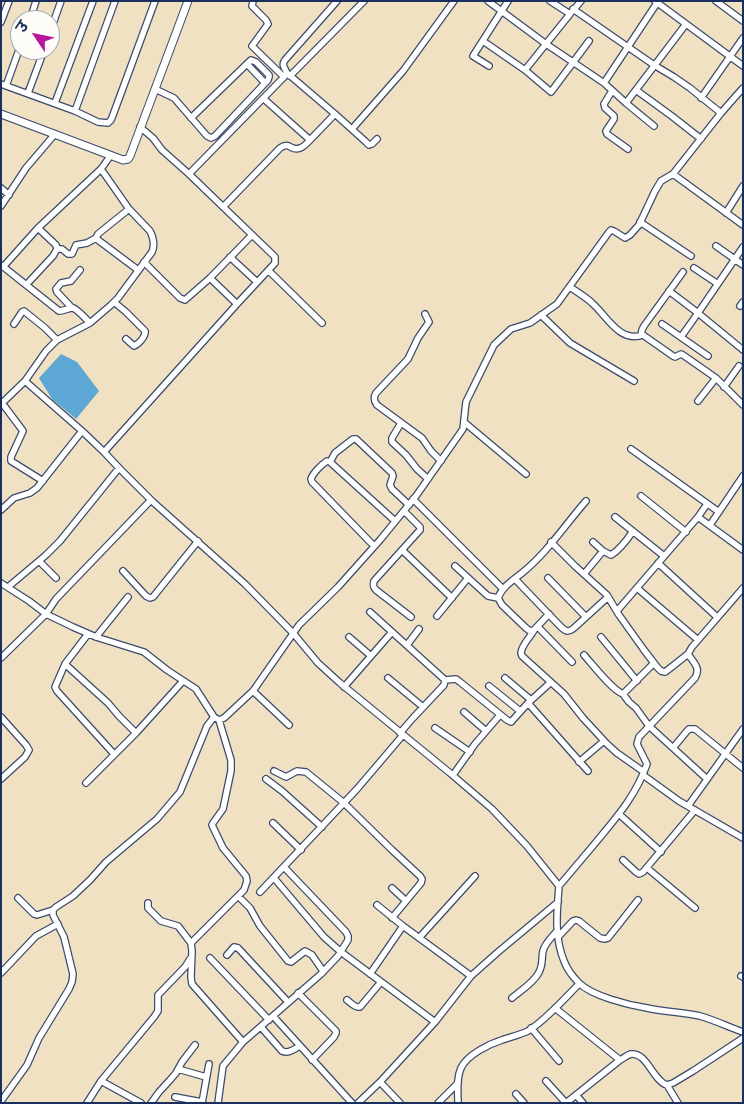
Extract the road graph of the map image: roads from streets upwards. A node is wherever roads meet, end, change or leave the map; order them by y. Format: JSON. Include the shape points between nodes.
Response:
{"nodes":[{"id":1,"x":9,"y":1,"type":"edge"},
{"id":2,"x":92,"y":1,"type":"edge"},
{"id":3,"x":115,"y":1,"type":"edge"},
{"id":4,"x":155,"y":1,"type":"edge"},
{"id":5,"x":188,"y":1,"type":"edge"},
{"id":6,"x":253,"y":1,"type":"edge"},
{"id":7,"x":337,"y":1,"type":"edge"},
{"id":8,"x":364,"y":1,"type":"edge"},
{"id":9,"x":454,"y":1,"type":"edge"},
{"id":10,"x":488,"y":1,"type":"edge"},
{"id":11,"x":508,"y":1,"type":"edge"},
{"id":12,"x":550,"y":1,"type":"edge"},
{"id":13,"x":581,"y":1,"type":"edge"},
{"id":14,"x":716,"y":1,"type":"edge"},
{"id":15,"x":656,"y":2,"type":"edge"},
{"id":16,"x":502,"y":11,"type":"junction"},
{"id":17,"x":571,"y":12,"type":"junction"},
{"id":18,"x":743,"y":21,"type":"edge"},
{"id":19,"x":1,"y":22,"type":"edge"},
{"id":20,"x":686,"y":24,"type":"junction"},
{"id":21,"x":743,"y":38,"type":"edge"},
{"id":22,"x":483,"y":40,"type":"junction"},
{"id":23,"x":589,"y":41,"type":"dead end"},
{"id":24,"x":546,"y":44,"type":"junction"},
{"id":25,"x":628,"y":46,"type":"junction"},
{"id":26,"x":730,"y":56,"type":"junction"},
{"id":27,"x":15,"y":60,"type":"edge"},
{"id":28,"x":40,"y":60,"type":"edge"},
{"id":29,"x":573,"y":63,"type":"junction"},
{"id":30,"x":654,"y":65,"type":"junction"},
{"id":31,"x":489,"y":66,"type":"dead end"},
{"id":32,"x":743,"y":66,"type":"edge"},
{"id":33,"x":524,"y":70,"type":"junction"},
{"id":34,"x":287,"y":76,"type":"junction"},
{"id":35,"x":604,"y":84,"type":"junction"},
{"id":36,"x":4,"y":85,"type":"edge"},
{"id":37,"x":743,"y":88,"type":"edge"},
{"id":38,"x":155,"y":89,"type":"junction"},
{"id":39,"x":636,"y":90,"type":"junction"},
{"id":40,"x":612,"y":91,"type":"junction"},
{"id":41,"x":28,"y":94,"type":"junction"},
{"id":42,"x":264,"y":98,"type":"junction"},
{"id":43,"x":702,"y":98,"type":"junction"},
{"id":44,"x":55,"y":103,"type":"junction"},
{"id":45,"x":626,"y":103,"type":"junction"},
{"id":46,"x":75,"y":110,"type":"junction"},
{"id":47,"x":721,"y":113,"type":"junction"},
{"id":48,"x":1,"y":114,"type":"edge"},
{"id":49,"x":335,"y":114,"type":"junction"},
{"id":50,"x":191,"y":118,"type":"junction"},
{"id":51,"x":654,"y":126,"type":"dead end"},
{"id":52,"x":140,"y":127,"type":"junction"},
{"id":53,"x":352,"y":129,"type":"junction"},
{"id":54,"x":55,"y":134,"type":"junction"},
{"id":55,"x":701,"y":138,"type":"junction"},
{"id":56,"x":377,"y":139,"type":"dead end"},
{"id":57,"x":310,"y":140,"type":"junction"},
{"id":58,"x":628,"y":149,"type":"dead end"},
{"id":59,"x":111,"y":155,"type":"junction"},
{"id":60,"x":101,"y":169,"type":"junction"},
{"id":61,"x":189,"y":174,"type":"junction"},
{"id":62,"x":673,"y":174,"type":"junction"},
{"id":63,"x":743,"y":186,"type":"edge"},
{"id":64,"x":1,"y":188,"type":"edge"},
{"id":65,"x":9,"y":195,"type":"junction"},
{"id":66,"x":1,"y":206,"type":"edge"},
{"id":67,"x":223,"y":207,"type":"junction"},
{"id":68,"x":130,"y":210,"type":"junction"},
{"id":69,"x":726,"y":213,"type":"junction"},
{"id":70,"x":640,"y":222,"type":"junction"},
{"id":71,"x":743,"y":225,"type":"edge"},
{"id":72,"x":38,"y":228,"type":"junction"},
{"id":73,"x":252,"y":235,"type":"junction"},
{"id":74,"x":96,"y":238,"type":"junction"},
{"id":75,"x":716,"y":246,"type":"dead end"},
{"id":76,"x":743,"y":247,"type":"edge"},
{"id":77,"x":57,"y":249,"type":"junction"},
{"id":78,"x":691,"y":256,"type":"dead end"},
{"id":79,"x":230,"y":257,"type":"junction"},
{"id":80,"x":734,"y":259,"type":"junction"},
{"id":81,"x":144,"y":262,"type":"junction"},
{"id":82,"x":743,"y":265,"type":"edge"},
{"id":83,"x":2,"y":266,"type":"edge"},
{"id":84,"x":694,"y":268,"type":"dead end"},
{"id":85,"x":80,"y":270,"type":"dead end"},
{"id":86,"x":138,"y":270,"type":"junction"},
{"id":87,"x":269,"y":271,"type":"junction"},
{"id":88,"x":683,"y":272,"type":"dead end"},
{"id":89,"x":210,"y":278,"type":"junction"},
{"id":90,"x":257,"y":282,"type":"junction"},
{"id":91,"x":27,"y":284,"type":"junction"},
{"id":92,"x":718,"y":284,"type":"junction"},
{"id":93,"x":570,"y":287,"type":"junction"},
{"id":94,"x":669,"y":291,"type":"junction"},
{"id":95,"x":114,"y":302,"type":"junction"},
{"id":96,"x":237,"y":304,"type":"junction"},
{"id":97,"x":72,"y":308,"type":"junction"},
{"id":98,"x":698,"y":313,"type":"junction"},
{"id":99,"x":425,"y":314,"type":"dead end"},
{"id":100,"x":541,"y":315,"type":"junction"},
{"id":101,"x":322,"y":322,"type":"dead end"},
{"id":102,"x":90,"y":323,"type":"junction"},
{"id":103,"x":14,"y":324,"type":"dead end"},
{"id":104,"x":662,"y":324,"type":"dead end"},
{"id":105,"x":641,"y":335,"type":"junction"},
{"id":106,"x":681,"y":337,"type":"junction"},
{"id":107,"x":126,"y":339,"type":"dead end"},
{"id":108,"x":57,"y":340,"type":"junction"},
{"id":109,"x":743,"y":350,"type":"edge"},
{"id":110,"x":708,"y":356,"type":"dead end"},
{"id":111,"x":739,"y":366,"type":"dead end"},
{"id":112,"x":716,"y":378,"type":"junction"},
{"id":113,"x":634,"y":380,"type":"dead end"},
{"id":114,"x":25,"y":381,"type":"junction"},
{"id":115,"x":724,"y":387,"type":"junction"},
{"id":116,"x":698,"y":401,"type":"dead end"},
{"id":117,"x":2,"y":403,"type":"edge"},
{"id":118,"x":743,"y":405,"type":"edge"},
{"id":119,"x":464,"y":422,"type":"junction"},
{"id":120,"x":401,"y":423,"type":"junction"},
{"id":121,"x":82,"y":431,"type":"junction"},
{"id":122,"x":631,"y":449,"type":"dead end"},
{"id":123,"x":104,"y":452,"type":"junction"},
{"id":124,"x":440,"y":460,"type":"junction"},
{"id":125,"x":330,"y":462,"type":"junction"},
{"id":126,"x":118,"y":468,"type":"junction"},
{"id":127,"x":526,"y":474,"type":"dead end"},
{"id":128,"x":743,"y":476,"type":"edge"},
{"id":129,"x":428,"y":479,"type":"junction"},
{"id":130,"x":43,"y":481,"type":"junction"},
{"id":131,"x":641,"y":496,"type":"dead end"},
{"id":132,"x":414,"y":499,"type":"junction"},
{"id":133,"x":151,"y":500,"type":"junction"},
{"id":134,"x":586,"y":501,"type":"dead end"},
{"id":135,"x":707,"y":504,"type":"junction"},
{"id":136,"x":408,"y":505,"type":"junction"},
{"id":137,"x":1,"y":510,"type":"edge"},
{"id":138,"x":404,"y":510,"type":"junction"},
{"id":139,"x":719,"y":512,"type":"junction"},
{"id":140,"x":615,"y":517,"type":"dead end"},
{"id":141,"x":698,"y":517,"type":"junction"},
{"id":142,"x":395,"y":521,"type":"junction"},
{"id":143,"x":710,"y":525,"type":"junction"},
{"id":144,"x":633,"y":531,"type":"junction"},
{"id":145,"x":686,"y":532,"type":"junction"},
{"id":146,"x":198,"y":541,"type":"junction"},
{"id":147,"x":552,"y":542,"type":"junction"},
{"id":148,"x":593,"y":542,"type":"dead end"},
{"id":149,"x":374,"y":546,"type":"junction"},
{"id":150,"x":402,"y":550,"type":"junction"},
{"id":151,"x":743,"y":550,"type":"edge"},
{"id":152,"x":603,"y":551,"type":"junction"},
{"id":153,"x":664,"y":556,"type":"junction"},
{"id":154,"x":39,"y":561,"type":"junction"},
{"id":155,"x":658,"y":563,"type":"junction"},
{"id":156,"x":455,"y":566,"type":"dead end"},
{"id":157,"x":123,"y":571,"type":"dead end"},
{"id":158,"x":584,"y":574,"type":"junction"},
{"id":159,"x":56,"y":578,"type":"dead end"},
{"id":160,"x":468,"y":578,"type":"junction"},
{"id":161,"x":548,"y":578,"type":"dead end"},
{"id":162,"x":515,"y":579,"type":"junction"},
{"id":163,"x":1,"y":583,"type":"edge"},
{"id":164,"x":8,"y":587,"type":"junction"},
{"id":165,"x":637,"y":588,"type":"junction"},
{"id":166,"x":743,"y":588,"type":"edge"},
{"id":167,"x":503,"y":589,"type":"junction"},
{"id":168,"x":128,"y":597,"type":"dead end"},
{"id":169,"x":608,"y":597,"type":"junction"},
{"id":170,"x":452,"y":598,"type":"junction"},
{"id":171,"x":498,"y":598,"type":"junction"},
{"id":172,"x":617,"y":611,"type":"junction"},
{"id":173,"x":370,"y":612,"type":"dead end"},
{"id":174,"x":46,"y":614,"type":"junction"},
{"id":175,"x":549,"y":614,"type":"junction"},
{"id":176,"x":437,"y":616,"type":"dead end"},
{"id":177,"x":411,"y":617,"type":"dead end"},
{"id":178,"x":586,"y":617,"type":"junction"},
{"id":179,"x":717,"y":617,"type":"junction"},
{"id":180,"x":419,"y":629,"type":"dead end"},
{"id":181,"x":536,"y":629,"type":"junction"},
{"id":182,"x":392,"y":632,"type":"junction"},
{"id":183,"x":293,"y":633,"type":"junction"},
{"id":184,"x":88,"y":634,"type":"junction"},
{"id":185,"x":349,"y":637,"type":"dead end"},
{"id":186,"x":602,"y":637,"type":"dead end"},
{"id":187,"x":96,"y":638,"type":"junction"},
{"id":188,"x":698,"y":640,"type":"junction"},
{"id":189,"x":407,"y":646,"type":"junction"},
{"id":190,"x":688,"y":654,"type":"junction"},
{"id":191,"x":584,"y":655,"type":"dead end"},
{"id":192,"x":371,"y":656,"type":"junction"},
{"id":193,"x":1,"y":658,"type":"edge"},
{"id":194,"x":572,"y":662,"type":"dead end"},
{"id":195,"x":654,"y":663,"type":"junction"},
{"id":196,"x":64,"y":664,"type":"junction"},
{"id":197,"x":388,"y":678,"type":"dead end"},
{"id":198,"x":505,"y":678,"type":"dead end"},
{"id":199,"x":445,"y":680,"type":"junction"},
{"id":200,"x":183,"y":681,"type":"junction"},
{"id":201,"x":637,"y":681,"type":"junction"},
{"id":202,"x":550,"y":683,"type":"junction"},
{"id":203,"x":489,"y":686,"type":"dead end"},
{"id":204,"x":344,"y":687,"type":"junction"},
{"id":205,"x":253,"y":691,"type":"junction"},
{"id":206,"x":623,"y":694,"type":"junction"},
{"id":207,"x":529,"y":701,"type":"junction"},
{"id":208,"x":423,"y":707,"type":"junction"},
{"id":209,"x":520,"y":711,"type":"junction"},
{"id":210,"x":464,"y":712,"type":"dead end"},
{"id":211,"x":500,"y":715,"type":"junction"},
{"id":212,"x":1,"y":717,"type":"edge"},
{"id":213,"x":217,"y":718,"type":"junction"},
{"id":214,"x":289,"y":724,"type":"dead end"},
{"id":215,"x":649,"y":726,"type":"junction"},
{"id":216,"x":435,"y":728,"type":"dead end"},
{"id":217,"x":743,"y":729,"type":"edge"},
{"id":218,"x":486,"y":731,"type":"junction"},
{"id":219,"x":136,"y":733,"type":"junction"},
{"id":220,"x":402,"y":734,"type":"junction"},
{"id":221,"x":604,"y":741,"type":"junction"},
{"id":222,"x":673,"y":748,"type":"junction"},
{"id":223,"x":470,"y":752,"type":"junction"},
{"id":224,"x":725,"y":753,"type":"junction"},
{"id":225,"x":114,"y":754,"type":"junction"},
{"id":226,"x":580,"y":762,"type":"junction"},
{"id":227,"x":743,"y":768,"type":"edge"},
{"id":228,"x":588,"y":770,"type":"dead end"},
{"id":229,"x":274,"y":771,"type":"dead end"},
{"id":230,"x":644,"y":773,"type":"junction"},
{"id":231,"x":453,"y":775,"type":"junction"},
{"id":232,"x":266,"y":779,"type":"dead end"},
{"id":233,"x":707,"y":779,"type":"junction"},
{"id":234,"x":1,"y":780,"type":"edge"},
{"id":235,"x":86,"y":783,"type":"dead end"},
{"id":236,"x":344,"y":803,"type":"junction"},
{"id":237,"x":688,"y":806,"type":"junction"},
{"id":238,"x":695,"y":810,"type":"junction"},
{"id":239,"x":619,"y":814,"type":"junction"},
{"id":240,"x":273,"y":823,"type":"dead end"},
{"id":241,"x":322,"y":827,"type":"junction"},
{"id":242,"x":742,"y":836,"type":"edge"},
{"id":243,"x":301,"y":850,"type":"junction"},
{"id":244,"x":661,"y":852,"type":"junction"},
{"id":245,"x":623,"y":860,"type":"dead end"},
{"id":246,"x":284,"y":867,"type":"junction"},
{"id":247,"x":647,"y":868,"type":"junction"},
{"id":248,"x":475,"y":876,"type":"dead end"},
{"id":249,"x":274,"y":878,"type":"junction"},
{"id":250,"x":560,"y":886,"type":"junction"},
{"id":251,"x":392,"y":888,"type":"dead end"},
{"id":252,"x":260,"y":892,"type":"dead end"},
{"id":253,"x":238,"y":896,"type":"junction"},
{"id":254,"x":18,"y":898,"type":"dead end"},
{"id":255,"x":638,"y":900,"type":"dead end"},
{"id":256,"x":406,"y":901,"type":"junction"},
{"id":257,"x":558,"y":902,"type":"junction"},
{"id":258,"x":148,"y":903,"type":"dead end"},
{"id":259,"x":377,"y":905,"type":"dead end"},
{"id":260,"x":695,"y":908,"type":"dead end"},
{"id":261,"x":53,"y":910,"type":"junction"},
{"id":262,"x":392,"y":918,"type":"junction"},
{"id":263,"x":58,"y":924,"type":"junction"},
{"id":264,"x":403,"y":926,"type":"junction"},
{"id":265,"x":557,"y":934,"type":"junction"},
{"id":266,"x":418,"y":938,"type":"junction"},
{"id":267,"x":191,"y":943,"type":"junction"},
{"id":268,"x":341,"y":952,"type":"junction"},
{"id":269,"x":227,"y":955,"type":"dead end"},
{"id":270,"x":191,"y":958,"type":"junction"},
{"id":271,"x":210,"y":958,"type":"dead end"},
{"id":272,"x":323,"y":971,"type":"junction"},
{"id":273,"x":1,"y":973,"type":"edge"},
{"id":274,"x":370,"y":974,"type":"junction"},
{"id":275,"x":471,"y":976,"type":"junction"},
{"id":276,"x":381,"y":982,"type":"junction"},
{"id":277,"x":579,"y":984,"type":"junction"},
{"id":278,"x":298,"y":993,"type":"junction"},
{"id":279,"x":512,"y":998,"type":"dead end"},
{"id":280,"x":347,"y":1000,"type":"dead end"},
{"id":281,"x":288,"y":1002,"type":"junction"},
{"id":282,"x":555,"y":1008,"type":"junction"},
{"id":283,"x":271,"y":1018,"type":"junction"},
{"id":284,"x":435,"y":1022,"type":"junction"},
{"id":285,"x":261,"y":1028,"type":"junction"},
{"id":286,"x":531,"y":1028,"type":"junction"},
{"id":287,"x":742,"y":1030,"type":"edge"},
{"id":288,"x":743,"y":1038,"type":"edge"},
{"id":289,"x":243,"y":1042,"type":"junction"},
{"id":290,"x":195,"y":1045,"type":"dead end"},
{"id":291,"x":300,"y":1046,"type":"junction"},
{"id":292,"x":312,"y":1060,"type":"junction"},
{"id":293,"x":620,"y":1060,"type":"junction"},
{"id":294,"x":558,"y":1061,"type":"dead end"},
{"id":295,"x":209,"y":1064,"type":"dead end"},
{"id":296,"x":178,"y":1069,"type":"junction"},
{"id":297,"x":206,"y":1077,"type":"junction"},
{"id":298,"x":102,"y":1081,"type":"junction"},
{"id":299,"x":546,"y":1081,"type":"dead end"},
{"id":300,"x":380,"y":1082,"type":"junction"},
{"id":301,"x":458,"y":1083,"type":"junction"},
{"id":302,"x":667,"y":1085,"type":"junction"},
{"id":303,"x":516,"y":1094,"type":"dead end"},
{"id":304,"x":576,"y":1095,"type":"junction"},
{"id":305,"x":175,"y":1097,"type":"dead end"},
{"id":306,"x":3,"y":1101,"type":"edge"},
{"id":307,"x":133,"y":1101,"type":"edge"},
{"id":308,"x":202,"y":1102,"type":"edge"},
{"id":309,"x":87,"y":1103,"type":"edge"},
{"id":310,"x":141,"y":1103,"type":"edge"},
{"id":311,"x":151,"y":1103,"type":"edge"},
{"id":312,"x":218,"y":1103,"type":"edge"},
{"id":313,"x":352,"y":1103,"type":"edge"},
{"id":314,"x":358,"y":1103,"type":"edge"},
{"id":315,"x":400,"y":1103,"type":"edge"},
{"id":316,"x":438,"y":1103,"type":"edge"},
{"id":317,"x":458,"y":1103,"type":"edge"},
{"id":318,"x":524,"y":1103,"type":"edge"},
{"id":319,"x":566,"y":1103,"type":"edge"},
{"id":320,"x":582,"y":1103,"type":"edge"},
{"id":321,"x":678,"y":1103,"type":"edge"}],
"edges":[{"from":1,"to":19,"type":"street"},
{"from":2,"to":44,"type":"street"},
{"from":3,"to":46,"type":"street"},
{"from":4,"to":46,"type":"street","via":[[112,120],[104,123]]},
{"from":5,"to":38,"type":"street"},
{"from":6,"to":34,"type":"street","via":[[252,6],[268,24],[252,46]]},
{"from":7,"to":34,"type":"street","via":[[283,63]]},
{"from":8,"to":34,"type":"street"},
{"from":9,"to":53,"type":"street","via":[[403,71]]},
{"from":10,"to":16,"type":"street"},
{"from":11,"to":16,"type":"street"},
{"from":12,"to":17,"type":"street"},
{"from":13,"to":17,"type":"street"},
{"from":14,"to":18,"type":"street"},
{"from":15,"to":20,"type":"street"},
{"from":15,"to":25,"type":"street"},
{"from":16,"to":22,"type":"street"},
{"from":16,"to":24,"type":"street"},
{"from":17,"to":24,"type":"street"},
{"from":17,"to":25,"type":"street"},
{"from":20,"to":26,"type":"street"},
{"from":20,"to":30,"type":"street"},
{"from":21,"to":26,"type":"street"},
{"from":22,"to":31,"type":"street","via":[[472,56]]},
{"from":22,"to":33,"type":"street"},
{"from":23,"to":29,"type":"street"},
{"from":24,"to":29,"type":"street"},
{"from":24,"to":33,"type":"street"},
{"from":25,"to":30,"type":"street"},
{"from":25,"to":35,"type":"street"},
{"from":26,"to":32,"type":"street"},
{"from":26,"to":43,"type":"street"},
{"from":27,"to":36,"type":"street"},
{"from":28,"to":41,"type":"street"},
{"from":29,"to":33,"type":"street","via":[[551,92]]},
{"from":29,"to":35,"type":"street"},
{"from":30,"to":39,"type":"street"},
{"from":30,"to":43,"type":"street"},
{"from":34,"to":42,"type":"street"},
{"from":34,"to":49,"type":"street"},
{"from":35,"to":40,"type":"street"},
{"from":36,"to":41,"type":"street"},
{"from":37,"to":47,"type":"street"},
{"from":38,"to":50,"type":"street","via":[[174,98]]},
{"from":38,"to":52,"type":"street"},
{"from":39,"to":45,"type":"street"},
{"from":39,"to":55,"type":"street"},
{"from":40,"to":45,"type":"street"},
{"from":40,"to":58,"type":"street","via":[[604,104],[614,119],[606,131]]},
{"from":41,"to":44,"type":"street"},
{"from":42,"to":57,"type":"street"},
{"from":42,"to":61,"type":"street"},
{"from":43,"to":47,"type":"street"},
{"from":44,"to":46,"type":"street"},
{"from":45,"to":51,"type":"street"},
{"from":47,"to":55,"type":"street"},
{"from":48,"to":54,"type":"street"},
{"from":49,"to":53,"type":"street"},
{"from":49,"to":57,"type":"street"},
{"from":50,"to":50,"type":"street","via":[[207,136],[215,136],[265,83],[268,75],[252,60]]},
{"from":52,"to":59,"type":"street","via":[[128,159]]},
{"from":52,"to":61,"type":"street"},
{"from":53,"to":56,"type":"street","via":[[370,144]]},
{"from":54,"to":59,"type":"street"},
{"from":54,"to":65,"type":"street","via":[[20,175]]},
{"from":55,"to":62,"type":"street"},
{"from":57,"to":67,"type":"street","via":[[299,149],[288,145],[280,148]]},
{"from":59,"to":60,"type":"street"},
{"from":60,"to":68,"type":"street"},
{"from":60,"to":72,"type":"street"},
{"from":61,"to":67,"type":"street"},
{"from":62,"to":69,"type":"street"},
{"from":62,"to":70,"type":"street","via":[[661,182]]},
{"from":63,"to":69,"type":"street"},
{"from":64,"to":65,"type":"street"},
{"from":65,"to":66,"type":"street"},
{"from":67,"to":73,"type":"street"},
{"from":68,"to":74,"type":"street"},
{"from":68,"to":81,"type":"street","via":[[152,235],[154,247]]},
{"from":69,"to":71,"type":"street"},
{"from":70,"to":78,"type":"street"},
{"from":70,"to":93,"type":"street","via":[[625,238],[612,230],[609,232]]},
{"from":72,"to":77,"type":"street"},
{"from":72,"to":83,"type":"street"},
{"from":73,"to":79,"type":"street"},
{"from":73,"to":87,"type":"street","via":[[275,258]]},
{"from":74,"to":77,"type":"street","via":[[76,245],[70,255]]},
{"from":74,"to":86,"type":"street"},
{"from":75,"to":80,"type":"street"},
{"from":76,"to":80,"type":"street"},
{"from":77,"to":91,"type":"street"},
{"from":79,"to":89,"type":"street"},
{"from":79,"to":90,"type":"street"},
{"from":80,"to":82,"type":"street"},
{"from":80,"to":92,"type":"street"},
{"from":81,"to":86,"type":"street"},
{"from":81,"to":89,"type":"street","via":[[185,300]]},
{"from":83,"to":91,"type":"street"},
{"from":84,"to":92,"type":"street"},
{"from":85,"to":97,"type":"street","via":[[71,281],[61,283],[56,289]]},
{"from":86,"to":95,"type":"street"},
{"from":87,"to":90,"type":"street"},
{"from":87,"to":101,"type":"street"},
{"from":88,"to":94,"type":"street"},
{"from":89,"to":96,"type":"street"},
{"from":90,"to":96,"type":"street"},
{"from":91,"to":97,"type":"street","via":[[59,311]]},
{"from":92,"to":98,"type":"street"},
{"from":93,"to":100,"type":"street","via":[[557,304]]},
{"from":93,"to":105,"type":"street","via":[[593,304],[618,330],[628,336]]},
{"from":94,"to":98,"type":"street"},
{"from":94,"to":105,"type":"street"},
{"from":95,"to":102,"type":"street"},
{"from":95,"to":107,"type":"street","via":[[145,333],[134,346]]},
{"from":96,"to":123,"type":"street"},
{"from":97,"to":102,"type":"street"},
{"from":98,"to":106,"type":"street"},
{"from":98,"to":109,"type":"street"},
{"from":99,"to":120,"type":"street","via":[[430,322],[411,355],[374,396],[374,402]]},
{"from":100,"to":113,"type":"street","via":[[570,343]]},
{"from":100,"to":119,"type":"street","via":[[530,323],[511,328],[494,345],[466,402]]},
{"from":102,"to":108,"type":"street"},
{"from":103,"to":108,"type":"street","via":[[24,311]]},
{"from":104,"to":106,"type":"street"},
{"from":105,"to":112,"type":"street","via":[[675,357],[683,355]]},
{"from":106,"to":110,"type":"street"},
{"from":108,"to":114,"type":"street"},
{"from":111,"to":115,"type":"street"},
{"from":112,"to":115,"type":"street"},
{"from":112,"to":116,"type":"street"},
{"from":114,"to":117,"type":"street"},
{"from":114,"to":121,"type":"street"},
{"from":115,"to":118,"type":"street"},
{"from":117,"to":130,"type":"street","via":[[23,432],[11,461]]},
{"from":119,"to":124,"type":"street","via":[[463,429]]},
{"from":119,"to":127,"type":"street"},
{"from":120,"to":124,"type":"street","via":[[422,438]]},
{"from":120,"to":129,"type":"street","via":[[392,442]]},
{"from":121,"to":123,"type":"street"},
{"from":121,"to":130,"type":"street"},
{"from":122,"to":135,"type":"street"},
{"from":123,"to":126,"type":"street"},
{"from":124,"to":129,"type":"street"},
{"from":125,"to":136,"type":"street","via":[[335,453],[356,439],[392,473],[390,486]]},
{"from":125,"to":142,"type":"street"},
{"from":125,"to":149,"type":"street","via":[[324,463],[312,476],[312,482]]},
{"from":126,"to":133,"type":"street"},
{"from":126,"to":154,"type":"street","via":[[60,542]]},
{"from":128,"to":139,"type":"street"},
{"from":129,"to":132,"type":"street"},
{"from":130,"to":137,"type":"street","via":[[34,491],[14,498]]},
{"from":131,"to":145,"type":"street"},
{"from":132,"to":136,"type":"street"},
{"from":132,"to":167,"type":"street"},
{"from":133,"to":146,"type":"street"},
{"from":133,"to":174,"type":"street","via":[[56,599]]},
{"from":134,"to":147,"type":"street"},
{"from":135,"to":139,"type":"street"},
{"from":135,"to":141,"type":"street"},
{"from":136,"to":138,"type":"street"},
{"from":138,"to":142,"type":"street"},
{"from":138,"to":150,"type":"street","via":[[420,530]]},
{"from":139,"to":143,"type":"street"},
{"from":140,"to":144,"type":"street"},
{"from":141,"to":143,"type":"street"},
{"from":141,"to":145,"type":"street"},
{"from":142,"to":149,"type":"street"},
{"from":143,"to":151,"type":"street"},
{"from":144,"to":152,"type":"street","via":[[614,554]]},
{"from":144,"to":153,"type":"street"},
{"from":145,"to":153,"type":"street"},
{"from":146,"to":157,"type":"street","via":[[153,597],[146,596]]},
{"from":146,"to":183,"type":"street"},
{"from":147,"to":158,"type":"street"},
{"from":147,"to":162,"type":"street"},
{"from":148,"to":152,"type":"street"},
{"from":149,"to":183,"type":"street"},
{"from":150,"to":170,"type":"street"},
{"from":150,"to":177,"type":"street","via":[[374,581],[374,588]]},
{"from":152,"to":158,"type":"street"},
{"from":153,"to":155,"type":"street"},
{"from":154,"to":159,"type":"street"},
{"from":154,"to":164,"type":"street"},
{"from":155,"to":165,"type":"street"},
{"from":155,"to":179,"type":"street"},
{"from":156,"to":160,"type":"street"},
{"from":158,"to":169,"type":"street"},
{"from":160,"to":170,"type":"street"},
{"from":160,"to":171,"type":"street","via":[[488,596]]},
{"from":161,"to":178,"type":"street"},
{"from":162,"to":167,"type":"street"},
{"from":162,"to":175,"type":"street"},
{"from":163,"to":164,"type":"street"},
{"from":164,"to":174,"type":"street"},
{"from":165,"to":172,"type":"street"},
{"from":165,"to":188,"type":"street"},
{"from":166,"to":179,"type":"street"},
{"from":167,"to":171,"type":"street"},
{"from":168,"to":187,"type":"street"},
{"from":169,"to":172,"type":"street"},
{"from":169,"to":178,"type":"street"},
{"from":170,"to":176,"type":"street"},
{"from":171,"to":181,"type":"street","via":[[526,628]]},
{"from":172,"to":195,"type":"street"},
{"from":173,"to":182,"type":"street"},
{"from":174,"to":184,"type":"street"},
{"from":174,"to":193,"type":"street"},
{"from":175,"to":178,"type":"street","via":[[568,631]]},
{"from":175,"to":181,"type":"street"},
{"from":179,"to":188,"type":"street"},
{"from":180,"to":189,"type":"street"},
{"from":181,"to":194,"type":"street"},
{"from":181,"to":202,"type":"street","via":[[520,653]]},
{"from":182,"to":189,"type":"street"},
{"from":182,"to":192,"type":"street"},
{"from":183,"to":204,"type":"street"},
{"from":183,"to":205,"type":"street"},
{"from":184,"to":187,"type":"street"},
{"from":184,"to":196,"type":"street"},
{"from":185,"to":192,"type":"street"},
{"from":186,"to":201,"type":"street"},
{"from":187,"to":200,"type":"street","via":[[144,652]]},
{"from":188,"to":190,"type":"street"},
{"from":189,"to":199,"type":"street"},
{"from":190,"to":195,"type":"street","via":[[665,672]]},
{"from":190,"to":215,"type":"street","via":[[697,667],[697,674]]},
{"from":191,"to":206,"type":"street","via":[[613,688]]},
{"from":192,"to":204,"type":"street"},
{"from":195,"to":201,"type":"street"},
{"from":196,"to":219,"type":"street"},
{"from":196,"to":225,"type":"street","via":[[56,682],[57,691]]},
{"from":197,"to":208,"type":"street"},
{"from":198,"to":207,"type":"street"},
{"from":199,"to":208,"type":"street"},
{"from":199,"to":211,"type":"street","via":[[456,679]]},
{"from":200,"to":213,"type":"street","via":[[196,688]]},
{"from":200,"to":219,"type":"street"},
{"from":201,"to":206,"type":"street"},
{"from":202,"to":207,"type":"street"},
{"from":202,"to":221,"type":"street","via":[[564,694]]},
{"from":203,"to":209,"type":"street"},
{"from":204,"to":220,"type":"street"},
{"from":205,"to":213,"type":"street","via":[[230,712]]},
{"from":205,"to":214,"type":"street"},
{"from":206,"to":215,"type":"street"},
{"from":207,"to":209,"type":"street"},
{"from":207,"to":226,"type":"street"},
{"from":208,"to":220,"type":"street"},
{"from":209,"to":211,"type":"street","via":[[511,722]]},
{"from":210,"to":218,"type":"street"},
{"from":211,"to":218,"type":"street"},
{"from":212,"to":234,"type":"street","via":[[29,750]]},
{"from":213,"to":253,"type":"street","via":[[232,772],[223,809],[212,825],[223,848],[246,876],[246,886]]},
{"from":213,"to":261,"type":"street","via":[[207,726],[180,792],[157,819],[106,862],[73,896]]},
{"from":215,"to":222,"type":"street"},
{"from":215,"to":230,"type":"street","via":[[637,744],[647,764]]},
{"from":216,"to":223,"type":"street"},
{"from":217,"to":224,"type":"street"},
{"from":218,"to":223,"type":"street"},
{"from":219,"to":225,"type":"street"},
{"from":220,"to":231,"type":"street"},
{"from":220,"to":236,"type":"street"},
{"from":221,"to":226,"type":"street"},
{"from":221,"to":230,"type":"street"},
{"from":222,"to":224,"type":"street","via":[[689,729],[695,728]]},
{"from":222,"to":233,"type":"street"},
{"from":223,"to":231,"type":"street"},
{"from":224,"to":227,"type":"street"},
{"from":224,"to":233,"type":"street"},
{"from":225,"to":235,"type":"street"},
{"from":226,"to":228,"type":"street"},
{"from":229,"to":236,"type":"street","via":[[286,777],[296,771],[306,772]]},
{"from":230,"to":237,"type":"street"},
{"from":230,"to":239,"type":"street"},
{"from":231,"to":250,"type":"street","via":[[492,809]]},
{"from":232,"to":241,"type":"street"},
{"from":233,"to":237,"type":"street"},
{"from":236,"to":241,"type":"street"},
{"from":236,"to":256,"type":"street","via":[[422,879]]},
{"from":237,"to":238,"type":"street"},
{"from":238,"to":242,"type":"street"},
{"from":238,"to":244,"type":"street"},
{"from":239,"to":244,"type":"street"},
{"from":239,"to":250,"type":"street"},
{"from":240,"to":243,"type":"street"},
{"from":241,"to":243,"type":"street"},
{"from":243,"to":246,"type":"street"},
{"from":244,"to":247,"type":"street"},
{"from":245,"to":247,"type":"street","via":[[639,874]]},
{"from":246,"to":249,"type":"street"},
{"from":246,"to":268,"type":"street","via":[[346,932],[348,940]]},
{"from":247,"to":260,"type":"street"},
{"from":248,"to":266,"type":"street"},
{"from":249,"to":252,"type":"street"},
{"from":249,"to":268,"type":"street","via":[[324,937]]},
{"from":250,"to":257,"type":"street"},
{"from":251,"to":256,"type":"street"},
{"from":253,"to":267,"type":"street"},
{"from":253,"to":272,"type":"street","via":[[289,962],[305,951],[312,955]]},
{"from":254,"to":261,"type":"street","via":[[34,914]]},
{"from":255,"to":265,"type":"street","via":[[605,940],[576,920]]},
{"from":256,"to":262,"type":"street"},
{"from":257,"to":265,"type":"street"},
{"from":257,"to":275,"type":"street"},
{"from":258,"to":267,"type":"street","via":[[148,908],[161,921],[178,926]]},
{"from":259,"to":262,"type":"street"},
{"from":261,"to":263,"type":"street"},
{"from":262,"to":264,"type":"street"},
{"from":263,"to":273,"type":"street","via":[[36,936]]},
{"from":263,"to":306,"type":"street","via":[[64,937],[72,982],[27,1065]]},
{"from":264,"to":266,"type":"street"},
{"from":264,"to":274,"type":"street"},
{"from":265,"to":277,"type":"street","via":[[563,960]]},
{"from":265,"to":279,"type":"street","via":[[545,946],[538,974]]},
{"from":266,"to":275,"type":"street"},
{"from":267,"to":270,"type":"street"},
{"from":268,"to":272,"type":"street"},
{"from":268,"to":274,"type":"street"},
{"from":269,"to":281,"type":"street","via":[[238,948]]},
{"from":270,"to":289,"type":"street","via":[[192,984]]},
{"from":270,"to":298,"type":"street","via":[[158,995],[158,1011]]},
{"from":271,"to":283,"type":"street"},
{"from":272,"to":278,"type":"street"},
{"from":274,"to":276,"type":"street"},
{"from":275,"to":284,"type":"street"},
{"from":276,"to":280,"type":"street","via":[[360,1007]]},
{"from":276,"to":284,"type":"street"},
{"from":277,"to":282,"type":"street"},
{"from":277,"to":287,"type":"street","via":[[618,1001],[699,1016]]},
{"from":278,"to":281,"type":"street"},
{"from":278,"to":292,"type":"street","via":[[336,1030],[334,1037]]},
{"from":281,"to":283,"type":"street"},
{"from":282,"to":286,"type":"street"},
{"from":282,"to":293,"type":"street"},
{"from":283,"to":285,"type":"street"},
{"from":283,"to":291,"type":"street"},
{"from":284,"to":300,"type":"street"},
{"from":285,"to":289,"type":"street"},
{"from":285,"to":291,"type":"street","via":[[282,1051],[289,1052]]},
{"from":286,"to":294,"type":"street"},
{"from":286,"to":301,"type":"street","via":[[478,1051],[461,1068]]},
{"from":288,"to":302,"type":"street"},
{"from":289,"to":312,"type":"street","via":[[223,1066]]},
{"from":290,"to":296,"type":"street"},
{"from":291,"to":292,"type":"street"},
{"from":292,"to":313,"type":"street"},
{"from":293,"to":302,"type":"street","via":[[633,1054],[640,1057]]},
{"from":293,"to":304,"type":"street"},
{"from":295,"to":297,"type":"street"},
{"from":296,"to":297,"type":"street"},
{"from":296,"to":311,"type":"street"},
{"from":297,"to":308,"type":"street"},
{"from":298,"to":307,"type":"street"},
{"from":298,"to":309,"type":"street"},
{"from":299,"to":319,"type":"street"},
{"from":300,"to":314,"type":"street"},
{"from":300,"to":315,"type":"street"},
{"from":301,"to":316,"type":"street"},
{"from":301,"to":317,"type":"street"},
{"from":302,"to":321,"type":"street"},
{"from":303,"to":318,"type":"street"},
{"from":304,"to":319,"type":"street"},
{"from":304,"to":320,"type":"street"},
{"from":305,"to":308,"type":"street"},
{"from":307,"to":310,"type":"street"}]}
